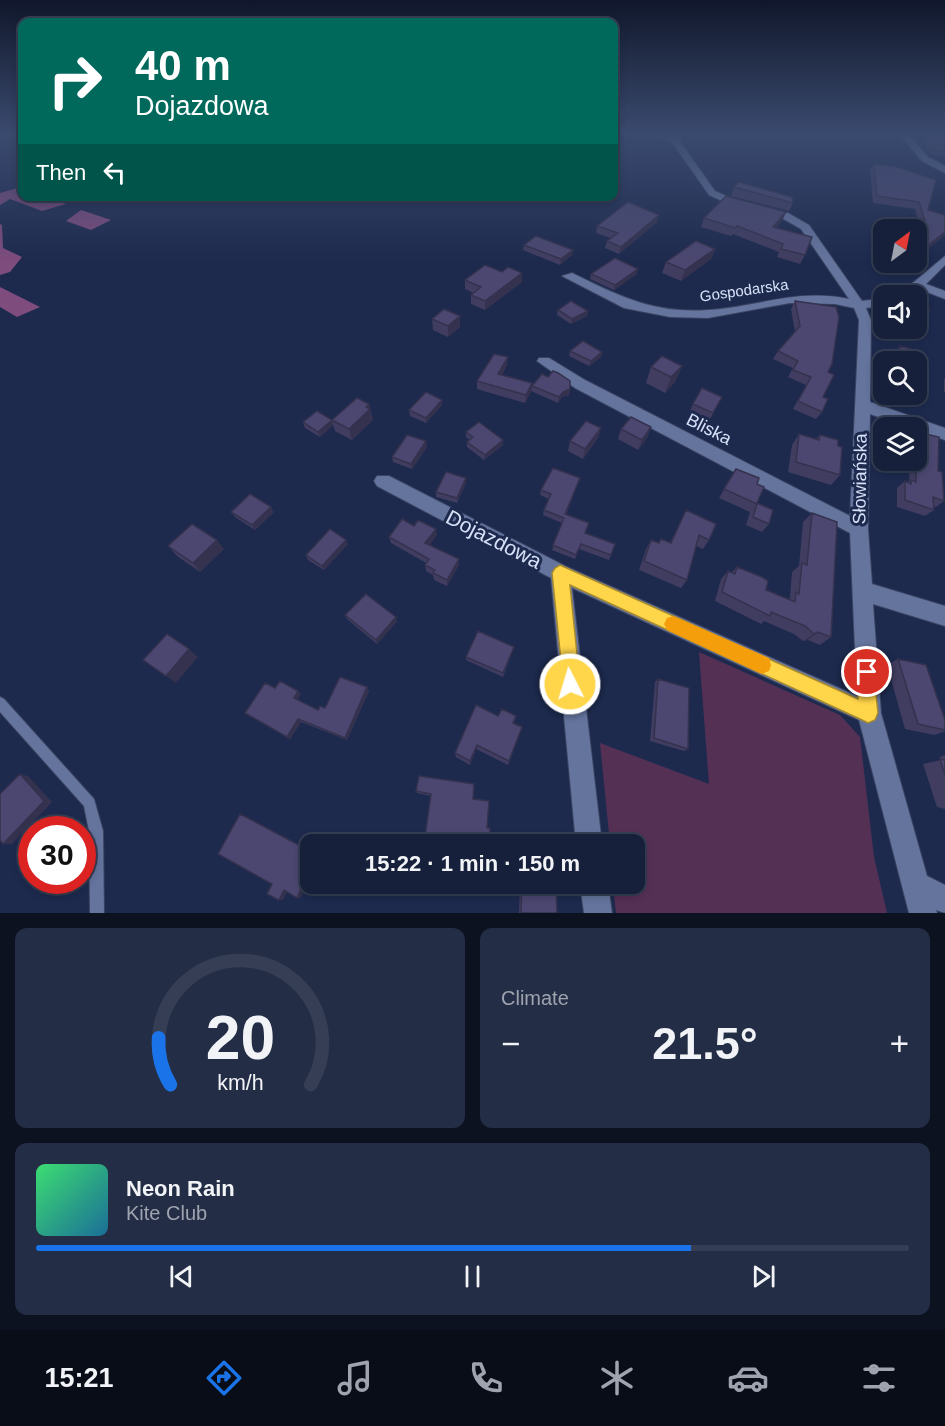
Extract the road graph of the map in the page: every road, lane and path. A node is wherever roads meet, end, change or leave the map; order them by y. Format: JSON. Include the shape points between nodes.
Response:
{"nodes":[{"id":1,"x":702,"y":177,"type":"edge"},
{"id":2,"x":945,"y":259,"type":"edge"},
{"id":3,"x":568,"y":276,"type":"dead end"},
{"id":4,"x":918,"y":285,"type":"edge"},
{"id":5,"x":927,"y":288,"type":"edge"},
{"id":6,"x":945,"y":295,"type":"edge"},
{"id":7,"x":873,"y":303,"type":"edge"},
{"id":8,"x":859,"y":305,"type":"junction"},
{"id":9,"x":544,"y":361,"type":"dead end"},
{"id":10,"x":861,"y":405,"type":"junction"},
{"id":11,"x":945,"y":434,"type":"edge"},
{"id":12,"x":383,"y":481,"type":"dead end"},
{"id":13,"x":859,"y":529,"type":"junction"},
{"id":14,"x":560,"y":573,"type":"junction"},
{"id":15,"x":863,"y":591,"type":"junction"},
{"id":16,"x":945,"y":616,"type":"edge"},
{"id":17,"x":0,"y":703,"type":"edge"},
{"id":18,"x":868,"y":713,"type":"junction"},
{"id":19,"x":588,"y":834,"type":"edge"},
{"id":20,"x":916,"y":885,"type":"junction"},
{"id":21,"x":595,"y":894,"type":"edge"},
{"id":22,"x":945,"y":900,"type":"edge"},
{"id":23,"x":97,"y":913,"type":"edge"},
{"id":24,"x":598,"y":913,"type":"edge"},
{"id":25,"x":923,"y":913,"type":"edge"}],
"edges":[{"from":1,"to":8,"type":"street","name":"Słowiańska","via":[[712,193],[737,204],[784,215],[805,227]]},
{"from":2,"to":4,"type":"street"},
{"from":3,"to":8,"type":"street","name":"Gospodarska","via":[[627,305],[670,313],[708,314],[790,299]]},
{"from":5,"to":6,"type":"street"},
{"from":7,"to":8,"type":"street","name":"Gospodarska"},
{"from":8,"to":10,"type":"street","name":"Słowiańska","via":[[866,320]]},
{"from":9,"to":13,"type":"street","name":"Bliska","via":[[580,384]]},
{"from":10,"to":11,"type":"street"},
{"from":10,"to":13,"type":"street","name":"Słowiańska"},
{"from":12,"to":14,"type":"street","name":"Dojazdowa"},
{"from":13,"to":15,"type":"street","name":"Słowiańska"},
{"from":14,"to":18,"type":"street","name":"Dojazdowa"},
{"from":14,"to":19,"type":"street"},
{"from":15,"to":16,"type":"street"},
{"from":15,"to":18,"type":"street","name":"Słowiańska"},
{"from":17,"to":23,"type":"lane","via":[[90,803],[96,831]]},
{"from":18,"to":20,"type":"street","name":"Słowiańska"},
{"from":20,"to":22,"type":"street"},
{"from":20,"to":25,"type":"street","name":"Słowiańska"},
{"from":21,"to":24,"type":"street"}]}
